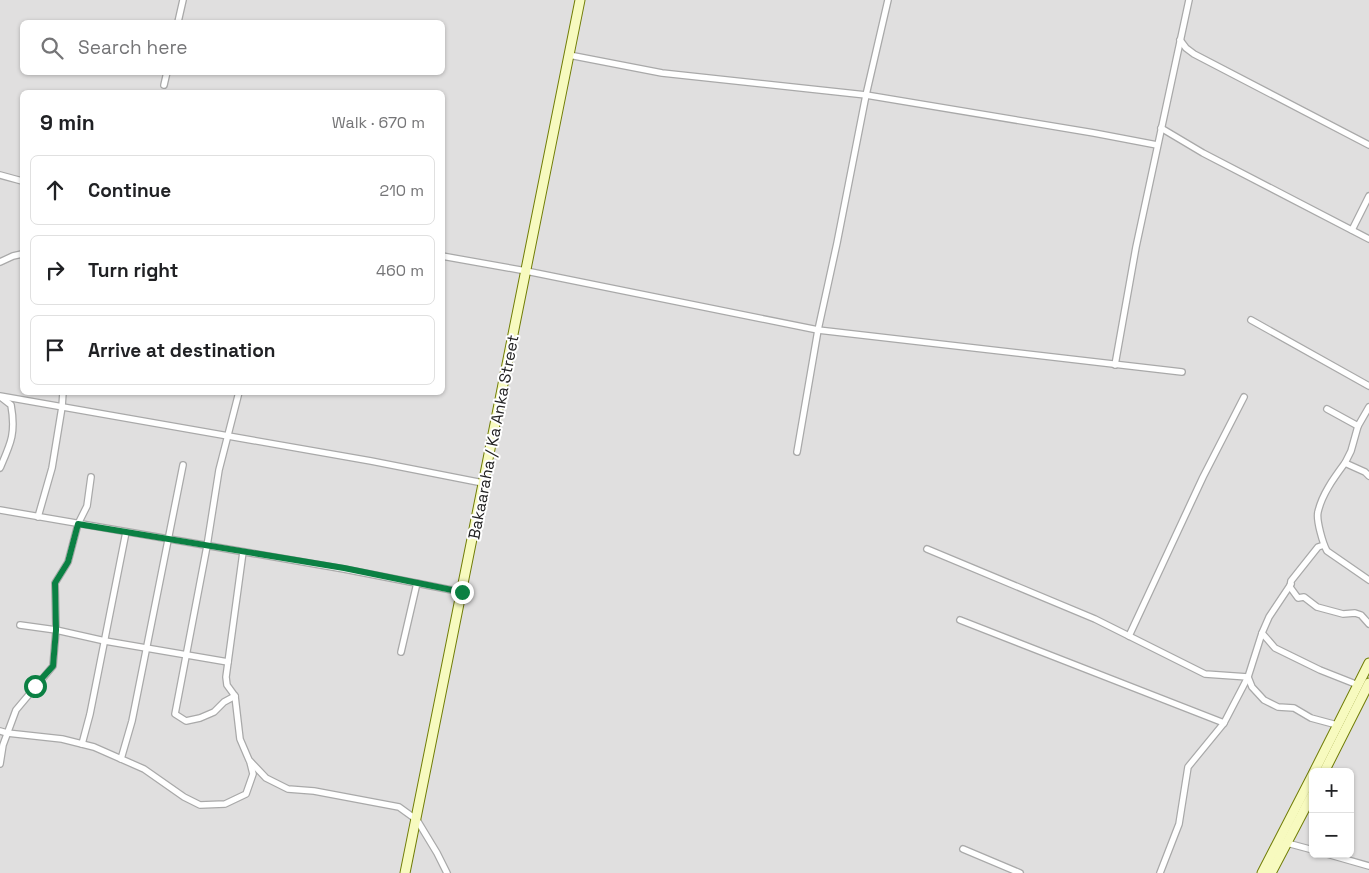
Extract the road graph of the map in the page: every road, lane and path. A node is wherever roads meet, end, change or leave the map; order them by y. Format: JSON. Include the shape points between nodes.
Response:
{"nodes":[{"id":1,"x":183,"y":0,"type":"edge"},
{"id":2,"x":580,"y":0,"type":"edge"},
{"id":3,"x":888,"y":0,"type":"edge"},
{"id":4,"x":1189,"y":0,"type":"edge"},
{"id":5,"x":178,"y":20,"type":"edge"},
{"id":6,"x":1180,"y":40,"type":"junction"},
{"id":7,"x":569,"y":55,"type":"junction"},
{"id":8,"x":166,"y":75,"type":"edge"},
{"id":9,"x":164,"y":85,"type":"dead end"},
{"id":10,"x":866,"y":95,"type":"junction"},
{"id":11,"x":1160,"y":128,"type":"junction"},
{"id":12,"x":1157,"y":145,"type":"junction"},
{"id":13,"x":1369,"y":145,"type":"edge"},
{"id":14,"x":0,"y":175,"type":"edge"},
{"id":15,"x":20,"y":180,"type":"edge"},
{"id":16,"x":1369,"y":196,"type":"edge"},
{"id":17,"x":1352,"y":230,"type":"junction"},
{"id":18,"x":1369,"y":239,"type":"edge"},
{"id":19,"x":20,"y":254,"type":"edge"},
{"id":20,"x":445,"y":256,"type":"edge"},
{"id":21,"x":0,"y":262,"type":"edge"},
{"id":22,"x":526,"y":270,"type":"junction"},
{"id":23,"x":1251,"y":320,"type":"dead end"},
{"id":24,"x":818,"y":330,"type":"junction"},
{"id":25,"x":1115,"y":365,"type":"junction"},
{"id":26,"x":1182,"y":372,"type":"dead end"},
{"id":27,"x":1369,"y":386,"type":"edge"},
{"id":28,"x":63,"y":395,"type":"edge"},
{"id":29,"x":238,"y":395,"type":"edge"},
{"id":30,"x":0,"y":396,"type":"edge"},
{"id":31,"x":1244,"y":397,"type":"dead end"},
{"id":32,"x":62,"y":407,"type":"junction"},
{"id":33,"x":1369,"y":407,"type":"edge"},
{"id":34,"x":1327,"y":409,"type":"dead end"},
{"id":35,"x":1358,"y":426,"type":"junction"},
{"id":36,"x":228,"y":436,"type":"junction"},
{"id":37,"x":797,"y":452,"type":"dead end"},
{"id":38,"x":1345,"y":463,"type":"junction"},
{"id":39,"x":183,"y":465,"type":"dead end"},
{"id":40,"x":0,"y":468,"type":"edge"},
{"id":41,"x":1369,"y":476,"type":"edge"},
{"id":42,"x":91,"y":477,"type":"dead end"},
{"id":43,"x":483,"y":483,"type":"junction"},
{"id":44,"x":0,"y":510,"type":"edge"},
{"id":45,"x":38,"y":517,"type":"junction"},
{"id":46,"x":78,"y":524,"type":"junction"},
{"id":47,"x":126,"y":532,"type":"junction"},
{"id":48,"x":168,"y":539,"type":"junction"},
{"id":49,"x":1324,"y":545,"type":"junction"},
{"id":50,"x":207,"y":546,"type":"junction"},
{"id":51,"x":927,"y":549,"type":"dead end"},
{"id":52,"x":243,"y":552,"type":"junction"},
{"id":53,"x":1369,"y":580,"type":"edge"},
{"id":54,"x":417,"y":583,"type":"junction"},
{"id":55,"x":1291,"y":584,"type":"junction"},
{"id":56,"x":462,"y":592,"type":"junction"},
{"id":57,"x":960,"y":620,"type":"dead end"},
{"id":58,"x":1369,"y":624,"type":"edge"},
{"id":59,"x":20,"y":625,"type":"dead end"},
{"id":60,"x":56,"y":630,"type":"junction"},
{"id":61,"x":1262,"y":633,"type":"junction"},
{"id":62,"x":1129,"y":636,"type":"junction"},
{"id":63,"x":105,"y":641,"type":"junction"},
{"id":64,"x":146,"y":648,"type":"junction"},
{"id":65,"x":401,"y":652,"type":"dead end"},
{"id":66,"x":186,"y":655,"type":"junction"},
{"id":67,"x":228,"y":662,"type":"junction"},
{"id":68,"x":1369,"y":663,"type":"edge"},
{"id":69,"x":1248,"y":678,"type":"junction"},
{"id":70,"x":1369,"y":683,"type":"edge"},
{"id":71,"x":1358,"y":685,"type":"junction"},
{"id":72,"x":1366,"y":694,"type":"edge"},
{"id":73,"x":235,"y":696,"type":"junction"},
{"id":74,"x":1224,"y":723,"type":"junction"},
{"id":75,"x":1337,"y":726,"type":"junction"},
{"id":76,"x":0,"y":731,"type":"edge"},
{"id":77,"x":7,"y":733,"type":"junction"},
{"id":78,"x":82,"y":744,"type":"junction"},
{"id":79,"x":121,"y":759,"type":"junction"},
{"id":80,"x":249,"y":760,"type":"junction"},
{"id":81,"x":0,"y":764,"type":"edge"},
{"id":82,"x":1316,"y":768,"type":"edge"},
{"id":83,"x":1326,"y":768,"type":"edge"},
{"id":84,"x":1309,"y":781,"type":"edge"},
{"id":85,"x":1309,"y":801,"type":"edge"},
{"id":86,"x":416,"y":820,"type":"junction"},
{"id":87,"x":1287,"y":843,"type":"junction"},
{"id":88,"x":963,"y":849,"type":"dead end"},
{"id":89,"x":1309,"y":849,"type":"edge"},
{"id":90,"x":1340,"y":858,"type":"edge"},
{"id":91,"x":1369,"y":866,"type":"edge"},
{"id":92,"x":405,"y":873,"type":"edge"},
{"id":93,"x":446,"y":873,"type":"edge"},
{"id":94,"x":1020,"y":873,"type":"edge"},
{"id":95,"x":1160,"y":873,"type":"edge"},
{"id":96,"x":1262,"y":873,"type":"edge"},
{"id":97,"x":1271,"y":873,"type":"edge"}],
"edges":[{"from":1,"to":5,"type":"street"},
{"from":2,"to":7,"type":"street","name":"Bakaaraha / Ka Anka Street"},
{"from":3,"to":10,"type":"street"},
{"from":4,"to":6,"type":"street"},
{"from":6,"to":11,"type":"street"},
{"from":6,"to":13,"type":"street","via":[[1194,54]]},
{"from":7,"to":10,"type":"street","via":[[662,73]]},
{"from":7,"to":22,"type":"street","name":"Bakaaraha / Ka Anka Street"},
{"from":8,"to":9,"type":"street"},
{"from":10,"to":12,"type":"street"},
{"from":10,"to":24,"type":"street"},
{"from":11,"to":12,"type":"street"},
{"from":11,"to":17,"type":"street"},
{"from":12,"to":25,"type":"street"},
{"from":14,"to":15,"type":"street"},
{"from":16,"to":17,"type":"street"},
{"from":17,"to":18,"type":"street"},
{"from":19,"to":21,"type":"street"},
{"from":20,"to":22,"type":"street"},
{"from":22,"to":24,"type":"street"},
{"from":22,"to":43,"type":"street","name":"Bakaaraha / Ka Anka Street"},
{"from":23,"to":27,"type":"street"},
{"from":24,"to":25,"type":"street"},
{"from":24,"to":37,"type":"street"},
{"from":25,"to":26,"type":"street"},
{"from":28,"to":32,"type":"street"},
{"from":29,"to":36,"type":"street"},
{"from":30,"to":32,"type":"street"},
{"from":30,"to":40,"type":"street","via":[[11,405],[14,429]]},
{"from":31,"to":62,"type":"street"},
{"from":32,"to":36,"type":"street"},
{"from":32,"to":45,"type":"street","via":[[52,468]]},
{"from":33,"to":35,"type":"street"},
{"from":34,"to":35,"type":"street"},
{"from":35,"to":38,"type":"street"},
{"from":36,"to":43,"type":"street"},
{"from":36,"to":50,"type":"street"},
{"from":38,"to":41,"type":"street"},
{"from":38,"to":49,"type":"street","via":[[1329,484],[1317,514]]},
{"from":39,"to":48,"type":"street"},
{"from":42,"to":46,"type":"street","via":[[87,506]]},
{"from":43,"to":56,"type":"street","name":"Bakaaraha / Ka Anka Street"},
{"from":44,"to":45,"type":"street"},
{"from":45,"to":46,"type":"street"},
{"from":46,"to":47,"type":"street"},
{"from":46,"to":60,"type":"street","via":[[68,562],[55,583]]},
{"from":47,"to":48,"type":"street"},
{"from":47,"to":63,"type":"street"},
{"from":48,"to":50,"type":"street"},
{"from":48,"to":64,"type":"street"},
{"from":49,"to":53,"type":"street","via":[[1327,551]]},
{"from":49,"to":55,"type":"street","via":[[1318,547]]},
{"from":50,"to":52,"type":"street"},
{"from":50,"to":66,"type":"street"},
{"from":51,"to":62,"type":"street"},
{"from":52,"to":54,"type":"street"},
{"from":52,"to":67,"type":"street"},
{"from":54,"to":56,"type":"street"},
{"from":54,"to":65,"type":"street"},
{"from":55,"to":58,"type":"street","via":[[1290,588],[1298,598],[1304,597],[1317,607],[1361,615]]},
{"from":55,"to":61,"type":"street"},
{"from":56,"to":86,"type":"street","name":"Bakaaraha / Ka Anka Street"},
{"from":57,"to":74,"type":"street"},
{"from":59,"to":60,"type":"street"},
{"from":60,"to":63,"type":"street"},
{"from":60,"to":77,"type":"street","via":[[53,666],[16,710]]},
{"from":61,"to":69,"type":"street"},
{"from":61,"to":71,"type":"street","via":[[1275,648]]},
{"from":62,"to":69,"type":"street","via":[[1205,674]]},
{"from":63,"to":64,"type":"street"},
{"from":63,"to":78,"type":"street"},
{"from":64,"to":66,"type":"street"},
{"from":64,"to":79,"type":"street"},
{"from":66,"to":67,"type":"street"},
{"from":66,"to":73,"type":"street","via":[[174,714],[186,721],[200,718]]},
{"from":67,"to":73,"type":"street","via":[[227,685]]},
{"from":68,"to":71,"type":"street"},
{"from":69,"to":74,"type":"street"},
{"from":69,"to":75,"type":"street","via":[[1264,700],[1294,708],[1311,718]]},
{"from":70,"to":72,"type":"street"},
{"from":71,"to":75,"type":"street"},
{"from":72,"to":83,"type":"street"},
{"from":73,"to":80,"type":"street","via":[[240,739]]},
{"from":74,"to":95,"type":"street","via":[[1188,767],[1179,824]]},
{"from":75,"to":82,"type":"street"},
{"from":76,"to":77,"type":"street"},
{"from":77,"to":78,"type":"street"},
{"from":77,"to":81,"type":"street"},
{"from":78,"to":79,"type":"street"},
{"from":79,"to":80,"type":"street","via":[[144,769],[200,805],[225,804],[246,794],[253,774]]},
{"from":80,"to":86,"type":"street","via":[[266,778],[288,789],[399,807]]},
{"from":84,"to":96,"type":"street"},
{"from":85,"to":87,"type":"street"},
{"from":86,"to":92,"type":"street","name":"Bakaaraha / Ka Anka Street"},
{"from":86,"to":93,"type":"street"},
{"from":87,"to":89,"type":"street"},
{"from":87,"to":97,"type":"street"},
{"from":88,"to":94,"type":"street"},
{"from":90,"to":91,"type":"street"}]}
